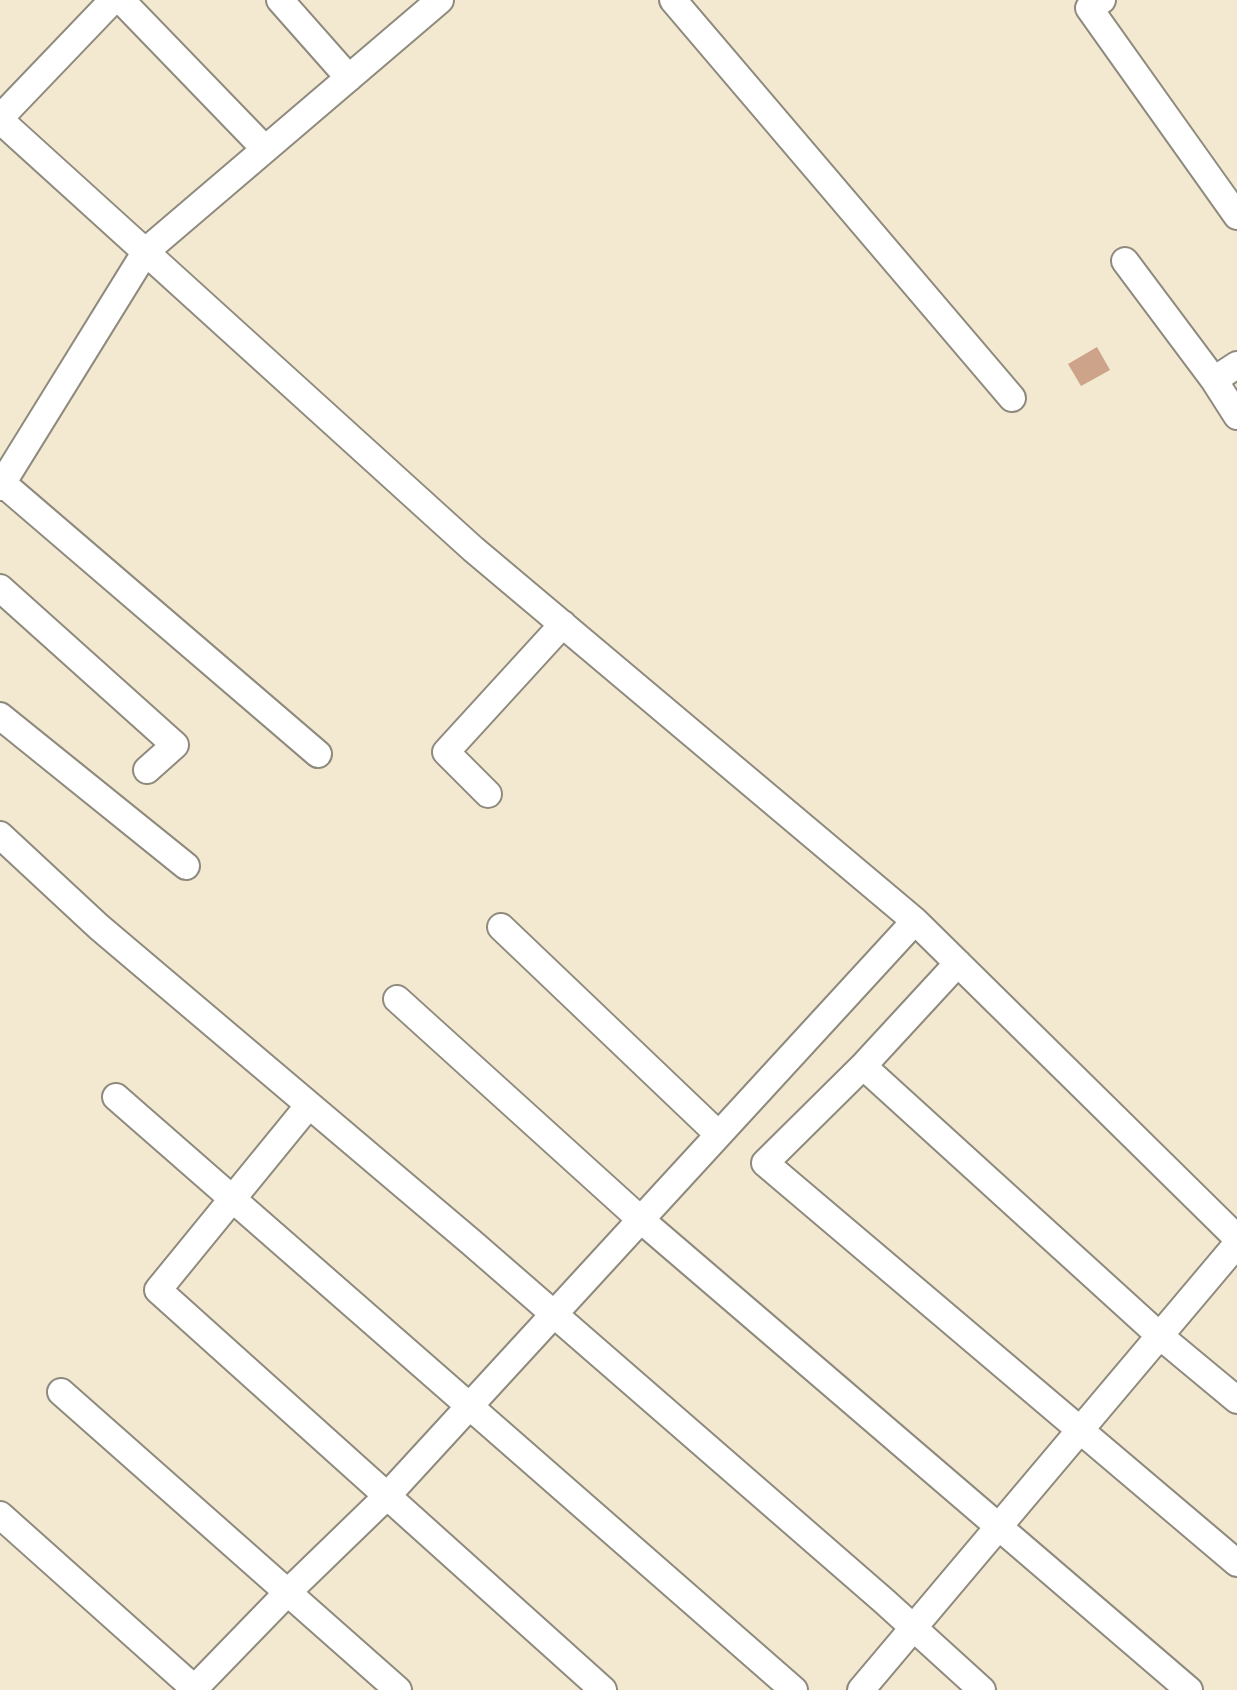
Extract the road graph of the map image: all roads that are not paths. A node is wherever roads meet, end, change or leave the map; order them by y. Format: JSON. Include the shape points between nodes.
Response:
{"nodes":[{"id":1,"x":280,"y":0,"type":"edge"},
{"id":2,"x":440,"y":0,"type":"edge"},
{"id":3,"x":673,"y":0,"type":"edge"},
{"id":4,"x":124,"y":2,"type":"edge"},
{"id":5,"x":1089,"y":3,"type":"edge"},
{"id":6,"x":349,"y":78,"type":"junction"},
{"id":7,"x":0,"y":119,"type":"edge"},
{"id":8,"x":265,"y":149,"type":"junction"},
{"id":9,"x":1237,"y":216,"type":"edge"},
{"id":10,"x":146,"y":251,"type":"junction"},
{"id":11,"x":1125,"y":261,"type":"dead end"},
{"id":12,"x":1237,"y":365,"type":"edge"},
{"id":13,"x":1214,"y":380,"type":"junction"},
{"id":14,"x":1012,"y":398,"type":"dead end"},
{"id":15,"x":1237,"y":416,"type":"edge"},
{"id":16,"x":1,"y":484,"type":"edge"},
{"id":17,"x":0,"y":588,"type":"edge"},
{"id":18,"x":563,"y":624,"type":"junction"},
{"id":19,"x":0,"y":716,"type":"edge"},
{"id":20,"x":318,"y":754,"type":"dead end"},
{"id":21,"x":147,"y":770,"type":"dead end"},
{"id":22,"x":488,"y":794,"type":"dead end"},
{"id":23,"x":0,"y":835,"type":"edge"},
{"id":24,"x":186,"y":866,"type":"dead end"},
{"id":25,"x":915,"y":921,"type":"junction"},
{"id":26,"x":501,"y":927,"type":"dead end"},
{"id":27,"x":958,"y":963,"type":"junction"},
{"id":28,"x":397,"y":999,"type":"dead end"},
{"id":29,"x":863,"y":1066,"type":"junction"},
{"id":30,"x":116,"y":1097,"type":"dead end"},
{"id":31,"x":309,"y":1105,"type":"junction"},
{"id":32,"x":718,"y":1134,"type":"junction"},
{"id":33,"x":233,"y":1199,"type":"junction"},
{"id":34,"x":639,"y":1219,"type":"junction"},
{"id":35,"x":1237,"y":1238,"type":"edge"},
{"id":36,"x":1237,"y":1244,"type":"edge"},
{"id":37,"x":552,"y":1314,"type":"junction"},
{"id":38,"x":1160,"y":1336,"type":"junction"},
{"id":39,"x":61,"y":1392,"type":"dead end"},
{"id":40,"x":1237,"y":1400,"type":"edge"},
{"id":41,"x":471,"y":1406,"type":"junction"},
{"id":42,"x":1080,"y":1431,"type":"junction"},
{"id":43,"x":386,"y":1497,"type":"junction"},
{"id":44,"x":0,"y":1515,"type":"edge"},
{"id":45,"x":998,"y":1528,"type":"junction"},
{"id":46,"x":1237,"y":1563,"type":"edge"},
{"id":47,"x":289,"y":1591,"type":"junction"},
{"id":48,"x":914,"y":1628,"type":"junction"},
{"id":49,"x":195,"y":1689,"type":"edge"},
{"id":50,"x":398,"y":1690,"type":"edge"},
{"id":51,"x":603,"y":1690,"type":"edge"},
{"id":52,"x":794,"y":1690,"type":"edge"},
{"id":53,"x":862,"y":1690,"type":"edge"},
{"id":54,"x":982,"y":1690,"type":"edge"},
{"id":55,"x":1189,"y":1690,"type":"edge"}],
"edges":[{"from":1,"to":6,"type":"street"},
{"from":2,"to":6,"type":"street"},
{"from":3,"to":14,"type":"street"},
{"from":4,"to":7,"type":"street"},
{"from":4,"to":8,"type":"street"},
{"from":5,"to":9,"type":"street"},
{"from":6,"to":8,"type":"street"},
{"from":7,"to":10,"type":"street"},
{"from":8,"to":10,"type":"street"},
{"from":10,"to":16,"type":"street"},
{"from":10,"to":18,"type":"street","via":[[473,549]]},
{"from":11,"to":13,"type":"street"},
{"from":12,"to":13,"type":"street"},
{"from":13,"to":15,"type":"street"},
{"from":16,"to":20,"type":"street"},
{"from":17,"to":21,"type":"street","via":[[175,745]]},
{"from":18,"to":22,"type":"street","via":[[446,752]]},
{"from":18,"to":25,"type":"street"},
{"from":19,"to":24,"type":"street"},
{"from":23,"to":31,"type":"street","via":[[99,928]]},
{"from":25,"to":27,"type":"street"},
{"from":25,"to":32,"type":"street"},
{"from":26,"to":32,"type":"street"},
{"from":27,"to":29,"type":"street"},
{"from":27,"to":35,"type":"street"},
{"from":28,"to":34,"type":"street"},
{"from":29,"to":38,"type":"street"},
{"from":29,"to":42,"type":"street","via":[[765,1163]]},
{"from":30,"to":33,"type":"street"},
{"from":31,"to":33,"type":"street"},
{"from":31,"to":37,"type":"street"},
{"from":32,"to":34,"type":"street"},
{"from":33,"to":41,"type":"street"},
{"from":33,"to":43,"type":"street","via":[[158,1290]]},
{"from":34,"to":37,"type":"street"},
{"from":34,"to":45,"type":"street"},
{"from":36,"to":38,"type":"street"},
{"from":37,"to":41,"type":"street"},
{"from":37,"to":48,"type":"street"},
{"from":38,"to":40,"type":"street"},
{"from":38,"to":42,"type":"street"},
{"from":39,"to":47,"type":"street"},
{"from":41,"to":43,"type":"street"},
{"from":41,"to":52,"type":"street"},
{"from":42,"to":45,"type":"street"},
{"from":42,"to":46,"type":"street"},
{"from":43,"to":47,"type":"street"},
{"from":43,"to":51,"type":"street"},
{"from":44,"to":49,"type":"street"},
{"from":45,"to":48,"type":"street"},
{"from":45,"to":55,"type":"street"},
{"from":47,"to":49,"type":"street"},
{"from":47,"to":50,"type":"street"},
{"from":48,"to":53,"type":"street"},
{"from":48,"to":54,"type":"street"}]}
